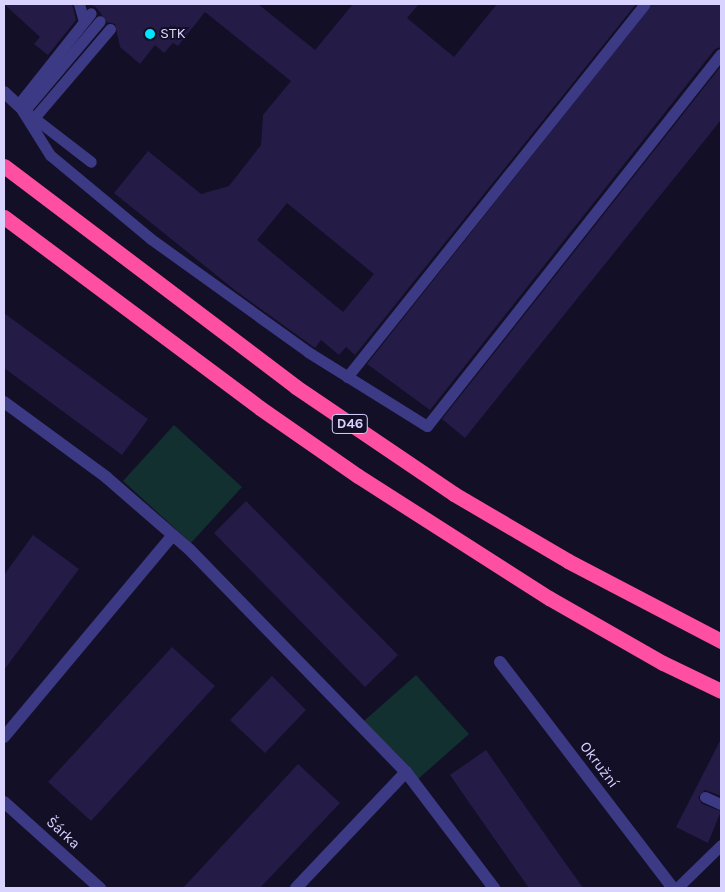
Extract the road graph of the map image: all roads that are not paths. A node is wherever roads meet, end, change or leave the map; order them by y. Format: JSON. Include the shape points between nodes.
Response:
{"nodes":[{"id":1,"x":79,"y":4,"type":"edge"},
{"id":2,"x":645,"y":4,"type":"edge"},
{"id":3,"x":110,"y":29,"type":"dead end"},
{"id":4,"x":721,"y":54,"type":"edge"},
{"id":5,"x":4,"y":92,"type":"edge"},
{"id":6,"x":24,"y":110,"type":"junction"},
{"id":7,"x":91,"y":162,"type":"dead end"},
{"id":8,"x":4,"y":166,"type":"edge"},
{"id":9,"x":4,"y":217,"type":"edge"},
{"id":10,"x":348,"y":377,"type":"junction"},
{"id":11,"x":4,"y":402,"type":"edge"},
{"id":12,"x":173,"y":535,"type":"junction"},
{"id":13,"x":721,"y":641,"type":"edge"},
{"id":14,"x":500,"y":662,"type":"dead end"},
{"id":15,"x":721,"y":691,"type":"edge"},
{"id":16,"x":4,"y":737,"type":"edge"},
{"id":17,"x":406,"y":772,"type":"junction"},
{"id":18,"x":705,"y":797,"type":"dead end"},
{"id":19,"x":4,"y":802,"type":"edge"},
{"id":20,"x":721,"y":804,"type":"edge"},
{"id":21,"x":721,"y":845,"type":"edge"},
{"id":22,"x":100,"y":888,"type":"edge"},
{"id":23,"x":296,"y":888,"type":"edge"},
{"id":24,"x":494,"y":888,"type":"edge"},
{"id":25,"x":673,"y":888,"type":"edge"},
{"id":26,"x":677,"y":888,"type":"edge"}],
"edges":[{"from":1,"to":6,"type":"lane","via":[[92,19]]},
{"from":2,"to":10,"type":"lane"},
{"from":3,"to":6,"type":"lane"},
{"from":4,"to":10,"type":"lane","via":[[427,426]]},
{"from":5,"to":6,"type":"street"},
{"from":6,"to":7,"type":"lane"},
{"from":6,"to":10,"type":"lane","via":[[50,155],[57,161],[159,244],[308,352]]},
{"from":8,"to":13,"type":"highway","number":"D46","via":[[296,388],[454,494],[568,561]]},
{"from":9,"to":15,"type":"highway","number":"D46","via":[[260,408],[358,476],[549,598]]},
{"from":11,"to":12,"type":"street","via":[[106,477]]},
{"from":12,"to":16,"type":"street"},
{"from":12,"to":17,"type":"street"},
{"from":14,"to":25,"type":"street","name":"Okružní"},
{"from":17,"to":23,"type":"street"},
{"from":17,"to":24,"type":"street"},
{"from":18,"to":20,"type":"lane"},
{"from":19,"to":22,"type":"street","name":"Šárka"},
{"from":21,"to":26,"type":"lane"}]}
